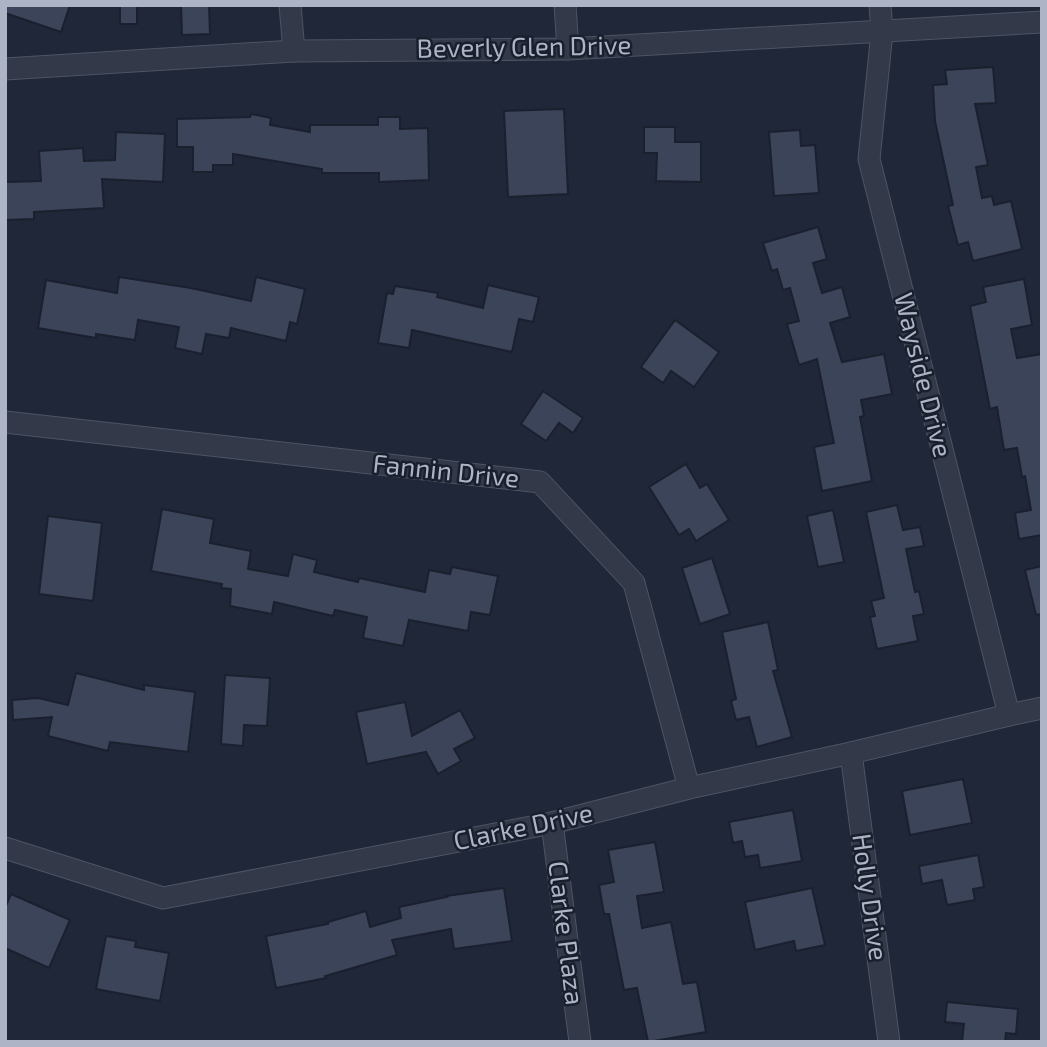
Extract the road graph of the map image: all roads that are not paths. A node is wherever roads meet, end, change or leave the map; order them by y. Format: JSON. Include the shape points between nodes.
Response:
{"nodes":[{"id":1,"x":290,"y":5,"type":"edge"},
{"id":2,"x":565,"y":5,"type":"edge"},
{"id":3,"x":880,"y":5,"type":"edge"},
{"id":4,"x":1042,"y":22,"type":"edge"},
{"id":5,"x":882,"y":32,"type":"junction"},
{"id":6,"x":568,"y":49,"type":"junction"},
{"id":7,"x":294,"y":51,"type":"junction"},
{"id":8,"x":5,"y":69,"type":"edge"},
{"id":9,"x":5,"y":422,"type":"edge"},
{"id":10,"x":1042,"y":708,"type":"edge"},
{"id":11,"x":1009,"y":715,"type":"junction"},
{"id":12,"x":850,"y":753,"type":"junction"},
{"id":13,"x":689,"y":788,"type":"junction"},
{"id":14,"x":552,"y":823,"type":"junction"},
{"id":15,"x":5,"y":848,"type":"edge"},
{"id":16,"x":580,"y":1042,"type":"edge"},
{"id":17,"x":889,"y":1042,"type":"edge"}],
"edges":[{"from":1,"to":7,"type":"street"},
{"from":2,"to":6,"type":"street"},
{"from":3,"to":5,"type":"street","name":"Wayside Drive"},
{"from":4,"to":5,"type":"street","name":"Beverly Glen Drive"},
{"from":5,"to":6,"type":"street","name":"Beverly Glen Drive"},
{"from":5,"to":11,"type":"street","name":"Wayside Drive","via":[[869,159]]},
{"from":6,"to":7,"type":"street","name":"Beverly Glen Drive"},
{"from":7,"to":8,"type":"street","name":"Beverly Glen Drive"},
{"from":9,"to":13,"type":"street","name":"Fannin Drive","via":[[540,482],[634,583]]},
{"from":10,"to":11,"type":"street","name":"Clarke Drive"},
{"from":11,"to":12,"type":"street","name":"Clarke Drive"},
{"from":12,"to":13,"type":"street","name":"Clarke Drive"},
{"from":12,"to":17,"type":"street","name":"Holly Drive"},
{"from":13,"to":14,"type":"street","name":"Clarke Drive"},
{"from":14,"to":15,"type":"street","name":"Clarke Drive","via":[[163,898]]},
{"from":14,"to":16,"type":"street","name":"Clarke Plaza"}]}
